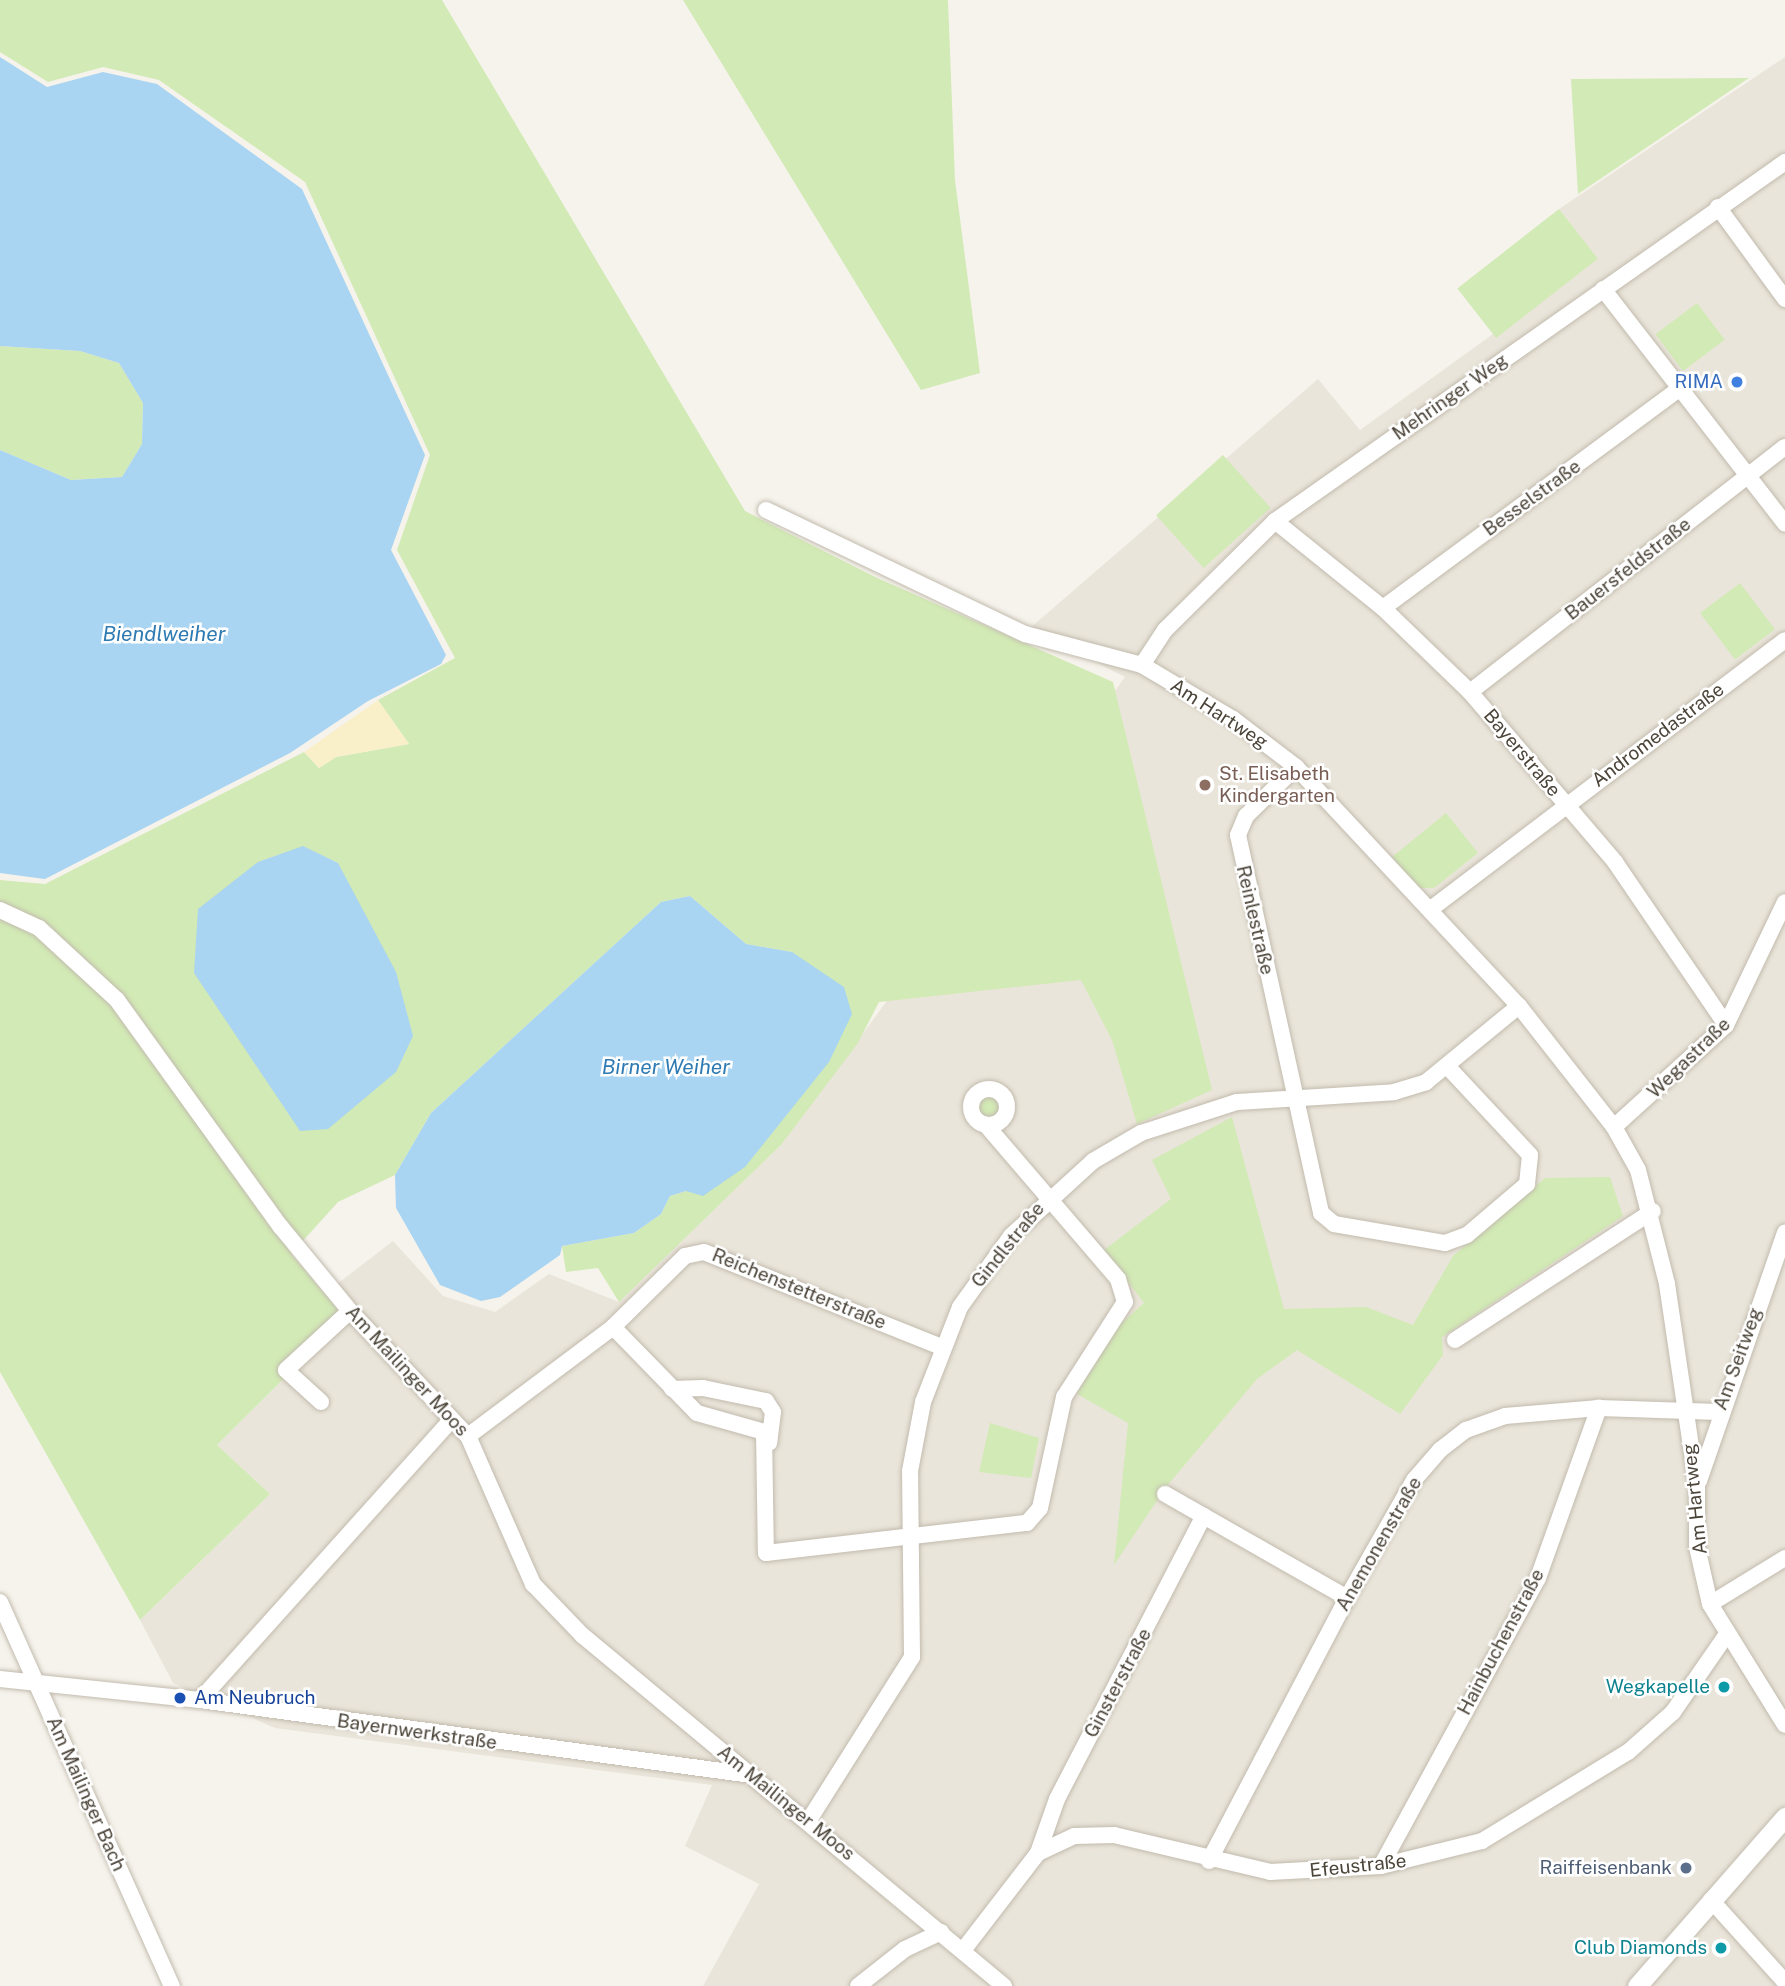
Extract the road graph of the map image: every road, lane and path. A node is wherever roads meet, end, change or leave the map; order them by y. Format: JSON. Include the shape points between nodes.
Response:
{"nodes":[{"id":1,"x":1785,"y":162,"type":"edge"},
{"id":2,"x":1718,"y":207,"type":"junction"},
{"id":3,"x":1604,"y":289,"type":"junction"},
{"id":4,"x":1785,"y":299,"type":"edge"},
{"id":5,"x":1680,"y":388,"type":"junction"},
{"id":6,"x":1785,"y":447,"type":"edge"},
{"id":7,"x":1747,"y":477,"type":"junction"},
{"id":8,"x":766,"y":510,"type":"dead end"},
{"id":9,"x":1275,"y":521,"type":"junction"},
{"id":10,"x":1785,"y":524,"type":"edge"},
{"id":11,"x":1383,"y":607,"type":"junction"},
{"id":12,"x":1785,"y":640,"type":"edge"},
{"id":13,"x":1142,"y":665,"type":"junction"},
{"id":14,"x":1470,"y":692,"type":"junction"},
{"id":15,"x":1296,"y":766,"type":"junction"},
{"id":16,"x":1565,"y":804,"type":"junction"},
{"id":17,"x":1785,"y":902,"type":"edge"},
{"id":18,"x":1432,"y":908,"type":"junction"},
{"id":19,"x":0,"y":910,"type":"edge"},
{"id":20,"x":1519,"y":1006,"type":"junction"},
{"id":21,"x":1726,"y":1025,"type":"junction"},
{"id":22,"x":1449,"y":1068,"type":"junction"},
{"id":23,"x":1296,"y":1094,"type":"junction"},
{"id":24,"x":986,"y":1125,"type":"dead end"},
{"id":25,"x":1614,"y":1127,"type":"junction"},
{"id":26,"x":1046,"y":1198,"type":"junction"},
{"id":27,"x":1653,"y":1212,"type":"junction"},
{"id":28,"x":1785,"y":1233,"type":"edge"},
{"id":29,"x":350,"y":1311,"type":"junction"},
{"id":30,"x":613,"y":1327,"type":"junction"},
{"id":31,"x":1455,"y":1340,"type":"dead end"},
{"id":32,"x":940,"y":1347,"type":"junction"},
{"id":33,"x":672,"y":1389,"type":"junction"},
{"id":34,"x":321,"y":1402,"type":"dead end"},
{"id":35,"x":1599,"y":1408,"type":"junction"},
{"id":36,"x":1719,"y":1412,"type":"junction"},
{"id":37,"x":1685,"y":1415,"type":"junction"},
{"id":38,"x":451,"y":1420,"type":"junction"},
{"id":39,"x":468,"y":1436,"type":"junction"},
{"id":40,"x":769,"y":1443,"type":"junction"},
{"id":41,"x":1697,"y":1488,"type":"junction"},
{"id":42,"x":1165,"y":1494,"type":"dead end"},
{"id":43,"x":1203,"y":1516,"type":"junction"},
{"id":44,"x":908,"y":1539,"type":"junction"},
{"id":45,"x":1785,"y":1558,"type":"edge"},
{"id":46,"x":1347,"y":1598,"type":"junction"},
{"id":47,"x":0,"y":1602,"type":"edge"},
{"id":48,"x":1710,"y":1604,"type":"junction"},
{"id":49,"x":1725,"y":1637,"type":"junction"},
{"id":50,"x":0,"y":1679,"type":"edge"},
{"id":51,"x":37,"y":1684,"type":"junction"},
{"id":52,"x":200,"y":1700,"type":"junction"},
{"id":53,"x":1785,"y":1725,"type":"edge"},
{"id":54,"x":751,"y":1776,"type":"junction"},
{"id":55,"x":1785,"y":1816,"type":"edge"},
{"id":56,"x":809,"y":1821,"type":"junction"},
{"id":57,"x":1038,"y":1853,"type":"junction"},
{"id":58,"x":1209,"y":1861,"type":"junction"},
{"id":59,"x":1381,"y":1866,"type":"junction"},
{"id":60,"x":1710,"y":1900,"type":"junction"},
{"id":61,"x":941,"y":1932,"type":"junction"},
{"id":62,"x":964,"y":1949,"type":"junction"},
{"id":63,"x":1785,"y":1982,"type":"edge"},
{"id":64,"x":172,"y":1986,"type":"edge"},
{"id":65,"x":858,"y":1986,"type":"edge"},
{"id":66,"x":1004,"y":1986,"type":"edge"},
{"id":67,"x":1637,"y":1986,"type":"edge"}],
"edges":[{"from":1,"to":2,"type":"street","name":"Mehringer Weg"},
{"from":2,"to":3,"type":"street","name":"Mehringer Weg"},
{"from":2,"to":4,"type":"street"},
{"from":3,"to":5,"type":"street"},
{"from":3,"to":9,"type":"street","name":"Mehringer Weg"},
{"from":5,"to":7,"type":"street"},
{"from":5,"to":11,"type":"street","name":"Besselstraße"},
{"from":6,"to":7,"type":"street","name":"Bauersfeldstraße"},
{"from":7,"to":10,"type":"street"},
{"from":7,"to":14,"type":"street","name":"Bauersfeldstraße"},
{"from":8,"to":13,"type":"street","name":"Am Hartweg","via":[[1025,634]]},
{"from":9,"to":11,"type":"street","name":"Bayerstraße"},
{"from":9,"to":13,"type":"street","name":"Mehringer Weg","via":[[1165,630]]},
{"from":11,"to":14,"type":"street","name":"Bayerstraße"},
{"from":12,"to":16,"type":"street","name":"Andromedastraße"},
{"from":13,"to":15,"type":"street","name":"Am Hartweg"},
{"from":14,"to":16,"type":"street","name":"Bayerstraße"},
{"from":15,"to":18,"type":"street","name":"Am Hartweg"},
{"from":15,"to":23,"type":"street","name":"Reinlestraße","via":[[1246,816],[1238,835]]},
{"from":16,"to":18,"type":"street","name":"Andromedastraße"},
{"from":16,"to":21,"type":"street","name":"Bayerstraße","via":[[1672,937]]},
{"from":17,"to":21,"type":"street","name":"Wegastraße"},
{"from":18,"to":20,"type":"street","name":"Am Hartweg"},
{"from":19,"to":29,"type":"street","name":"Am Mailinger Moos","via":[[39,928],[117,1000]]},
{"from":20,"to":22,"type":"street","name":"Gindlstraße"},
{"from":20,"to":25,"type":"street","name":"Am Hartweg"},
{"from":21,"to":25,"type":"street","name":"Wegastraße"},
{"from":22,"to":23,"type":"street","name":"Gindlstraße","via":[[1394,1092]]},
{"from":22,"to":23,"type":"street","name":"Reinlestraße","via":[[1530,1154],[1533,1169],[1527,1184],[1467,1235],[1445,1243],[1334,1224],[1321,1213]]},
{"from":23,"to":26,"type":"street","name":"Gindlstraße","via":[[1237,1102],[1141,1133]]},
{"from":24,"to":26,"type":"street"},
{"from":25,"to":27,"type":"street","name":"Am Hartweg"},
{"from":26,"to":32,"type":"street","name":"Gindlstraße","via":[[983,1270]]},
{"from":26,"to":44,"type":"street","via":[[1118,1279],[1121,1312],[1064,1397],[1036,1517],[1014,1528]]},
{"from":27,"to":31,"type":"street"},
{"from":27,"to":37,"type":"street","name":"Am Hartweg"},
{"from":28,"to":36,"type":"street","name":"Am Seitweg"},
{"from":29,"to":34,"type":"street","via":[[286,1370]]},
{"from":29,"to":38,"type":"street","name":"Am Mailinger Moos"},
{"from":30,"to":32,"type":"street","name":"Reichenstetterstraße","via":[[685,1256],[704,1252]]},
{"from":30,"to":33,"type":"street"},
{"from":30,"to":39,"type":"street","name":"Reichenstetterstraße"},
{"from":32,"to":44,"type":"street","name":"Gindlstraße","via":[[910,1471]]},
{"from":33,"to":40,"type":"street","via":[[698,1413],[754,1424]]},
{"from":33,"to":40,"type":"street","via":[[703,1388],[766,1401],[773,1412]]},
{"from":35,"to":37,"type":"street","name":"Anemonenstraße"},
{"from":35,"to":46,"type":"street","name":"Anemonenstraße","via":[[1505,1416],[1466,1430],[1414,1480]]},
{"from":35,"to":59,"type":"street","name":"Hainbuchenstraße","via":[[1538,1578]]},
{"from":36,"to":37,"type":"street","name":"Anemonenstraße"},
{"from":36,"to":41,"type":"street","name":"Am Seitweg"},
{"from":37,"to":41,"type":"street","name":"Am Hartweg"},
{"from":38,"to":39,"type":"street","name":"Am Mailinger Moos"},
{"from":38,"to":52,"type":"street"},
{"from":39,"to":54,"type":"street","name":"Am Mailinger Moos","via":[[533,1584],[582,1635]]},
{"from":40,"to":44,"type":"street","via":[[766,1553]]},
{"from":41,"to":48,"type":"street","name":"Am Hartweg","via":[[1697,1547]]},
{"from":42,"to":43,"type":"street"},
{"from":43,"to":46,"type":"street"},
{"from":43,"to":57,"type":"street","name":"Ginsterstraße","via":[[1057,1799]]},
{"from":44,"to":56,"type":"street","name":"Gindlstraße","via":[[912,1657]]},
{"from":45,"to":48,"type":"street"},
{"from":46,"to":58,"type":"street","name":"Anemonenstraße"},
{"from":47,"to":51,"type":"street","name":"Am Mailinger Bach"},
{"from":48,"to":49,"type":"street","name":"Am Hartweg"},
{"from":49,"to":53,"type":"street","name":"Am Hartweg"},
{"from":49,"to":59,"type":"street","name":"Efeustraße","via":[[1673,1712],[1589,1780],[1482,1841]]},
{"from":50,"to":51,"type":"street","name":"Bayernwerkstraße"},
{"from":51,"to":52,"type":"street","name":"Bayernwerkstraße"},
{"from":51,"to":64,"type":"street","name":"Am Mailinger Bach"},
{"from":52,"to":54,"type":"street","name":"Bayernwerkstraße"},
{"from":54,"to":56,"type":"street","name":"Am Mailinger Moos"},
{"from":55,"to":60,"type":"street"},
{"from":56,"to":61,"type":"street","name":"Am Mailinger Moos"},
{"from":57,"to":58,"type":"street","name":"Efeustraße","via":[[1074,1836],[1114,1835]]},
{"from":57,"to":62,"type":"street","name":"Efeustraße"},
{"from":58,"to":59,"type":"street","name":"Efeustraße","via":[[1270,1872]]},
{"from":60,"to":63,"type":"street"},
{"from":60,"to":67,"type":"street"},
{"from":61,"to":62,"type":"street","name":"Am Mailinger Moos"},
{"from":61,"to":65,"type":"street","via":[[905,1949]]},
{"from":62,"to":66,"type":"street","name":"Am Mailinger Moos"}]}
